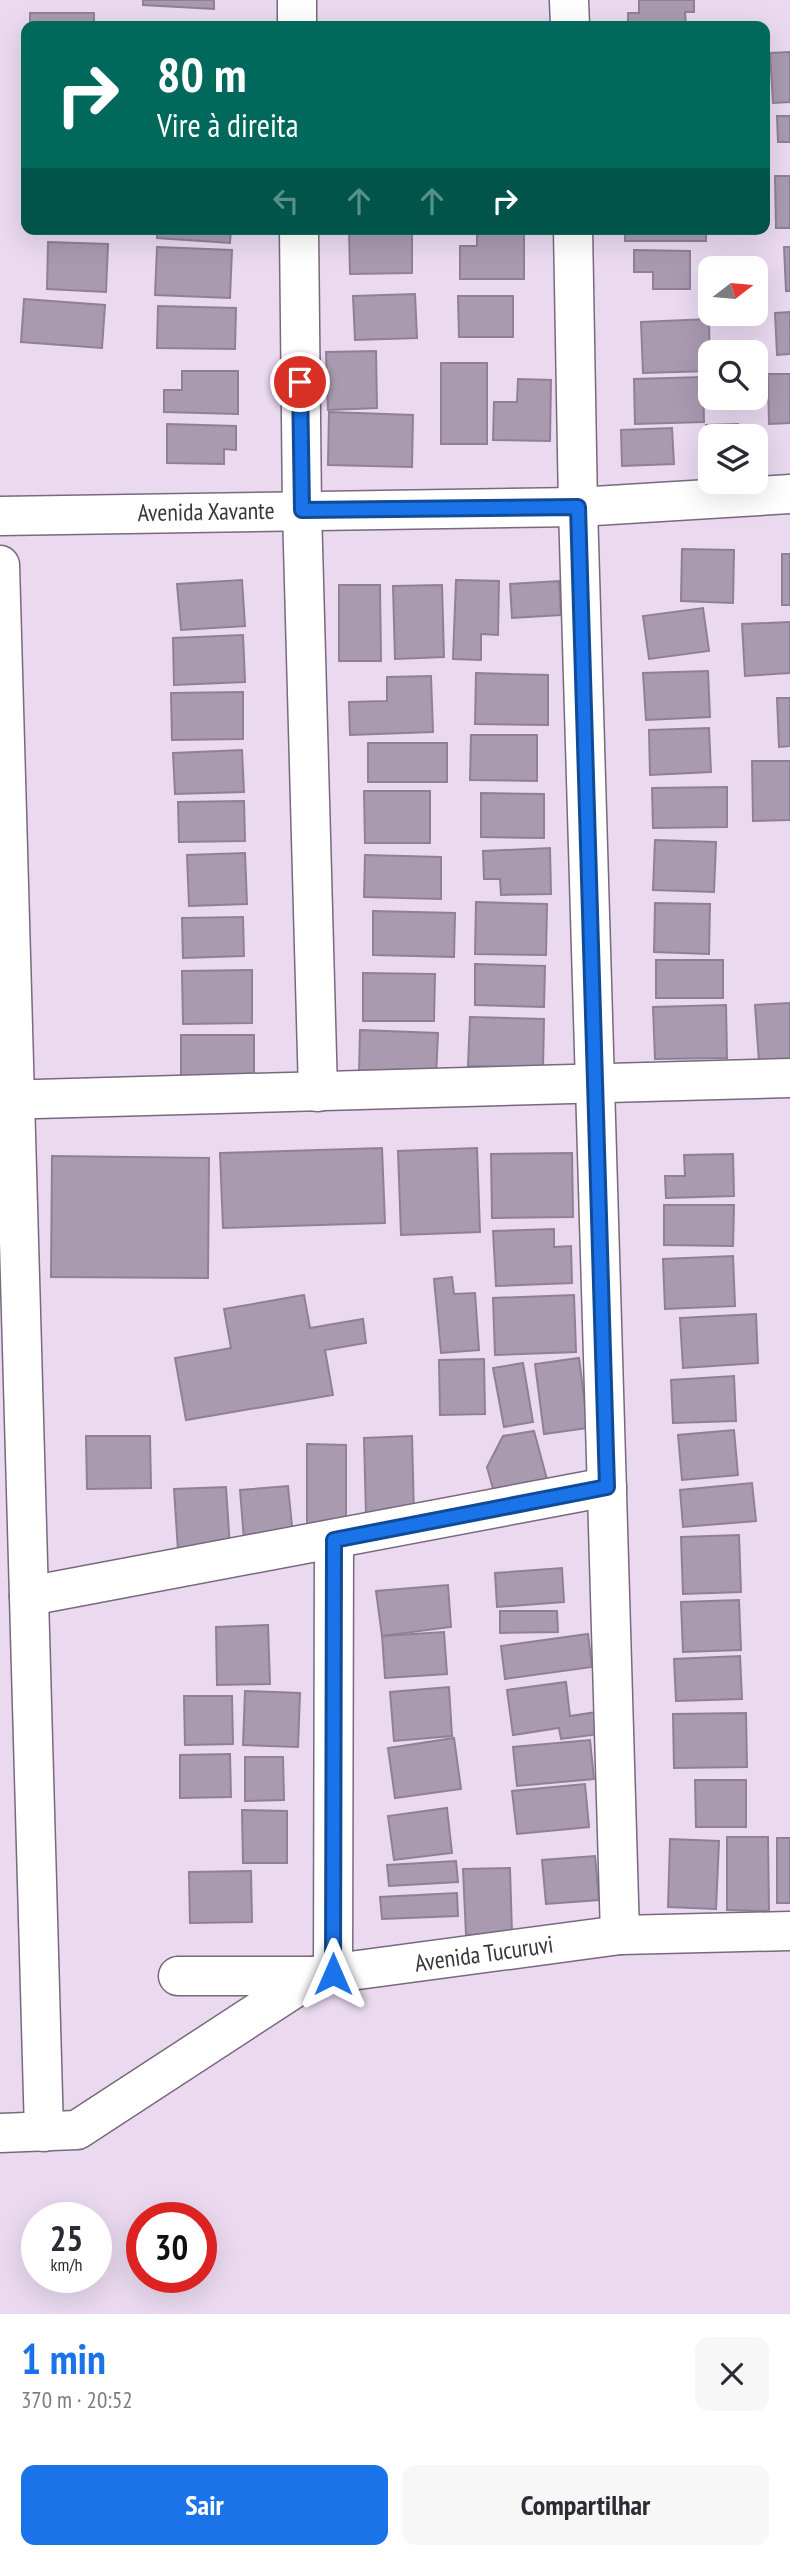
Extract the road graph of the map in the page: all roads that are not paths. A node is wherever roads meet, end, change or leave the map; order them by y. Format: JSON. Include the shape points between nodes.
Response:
{"nodes":[{"id":1,"x":297,"y":0,"type":"edge"},
{"id":2,"x":569,"y":0,"type":"edge"},
{"id":3,"x":297,"y":21,"type":"edge"},
{"id":4,"x":569,"y":21,"type":"edge"},
{"id":5,"x":299,"y":235,"type":"edge"},
{"id":6,"x":573,"y":235,"type":"edge"},
{"id":7,"x":790,"y":494,"type":"edge"},
{"id":8,"x":578,"y":507,"type":"junction"},
{"id":9,"x":302,"y":510,"type":"junction"},
{"id":10,"x":0,"y":516,"type":"edge"},
{"id":11,"x":0,"y":565,"type":"edge"},
{"id":12,"x":790,"y":1077,"type":"edge"},
{"id":13,"x":595,"y":1083,"type":"junction"},
{"id":14,"x":318,"y":1091,"type":"junction"},
{"id":15,"x":8,"y":1100,"type":"edge"},
{"id":16,"x":607,"y":1487,"type":"junction"},
{"id":17,"x":334,"y":1540,"type":"junction"},
{"id":18,"x":29,"y":1596,"type":"junction"},
{"id":19,"x":790,"y":1931,"type":"edge"},
{"id":20,"x":620,"y":1935,"type":"junction"},
{"id":21,"x":323,"y":1975,"type":"junction"},
{"id":22,"x":178,"y":1976,"type":"dead end"},
{"id":23,"x":44,"y":2132,"type":"junction"},
{"id":24,"x":0,"y":2133,"type":"edge"}],
"edges":[{"from":1,"to":3,"type":"street"},
{"from":2,"to":4,"type":"street"},
{"from":5,"to":9,"type":"street"},
{"from":6,"to":8,"type":"street"},
{"from":7,"to":8,"type":"street","name":"Avenida Xavante"},
{"from":8,"to":9,"type":"street","name":"Avenida Xavante"},
{"from":8,"to":13,"type":"street"},
{"from":9,"to":10,"type":"street","name":"Avenida Xavante"},
{"from":9,"to":14,"type":"street"},
{"from":11,"to":15,"type":"street"},
{"from":12,"to":13,"type":"street"},
{"from":13,"to":14,"type":"street"},
{"from":13,"to":16,"type":"street"},
{"from":14,"to":15,"type":"street"},
{"from":15,"to":18,"type":"street"},
{"from":16,"to":17,"type":"street"},
{"from":16,"to":20,"type":"street"},
{"from":17,"to":18,"type":"street"},
{"from":17,"to":21,"type":"street"},
{"from":18,"to":23,"type":"street"},
{"from":19,"to":20,"type":"street","name":"Avenida Tucuruvi"},
{"from":20,"to":21,"type":"street","name":"Avenida Tucuruvi"},
{"from":21,"to":22,"type":"street","name":"Avenida Tucuruvi"},
{"from":21,"to":23,"type":"street","via":[[77,2130]]},
{"from":23,"to":24,"type":"street"}]}
